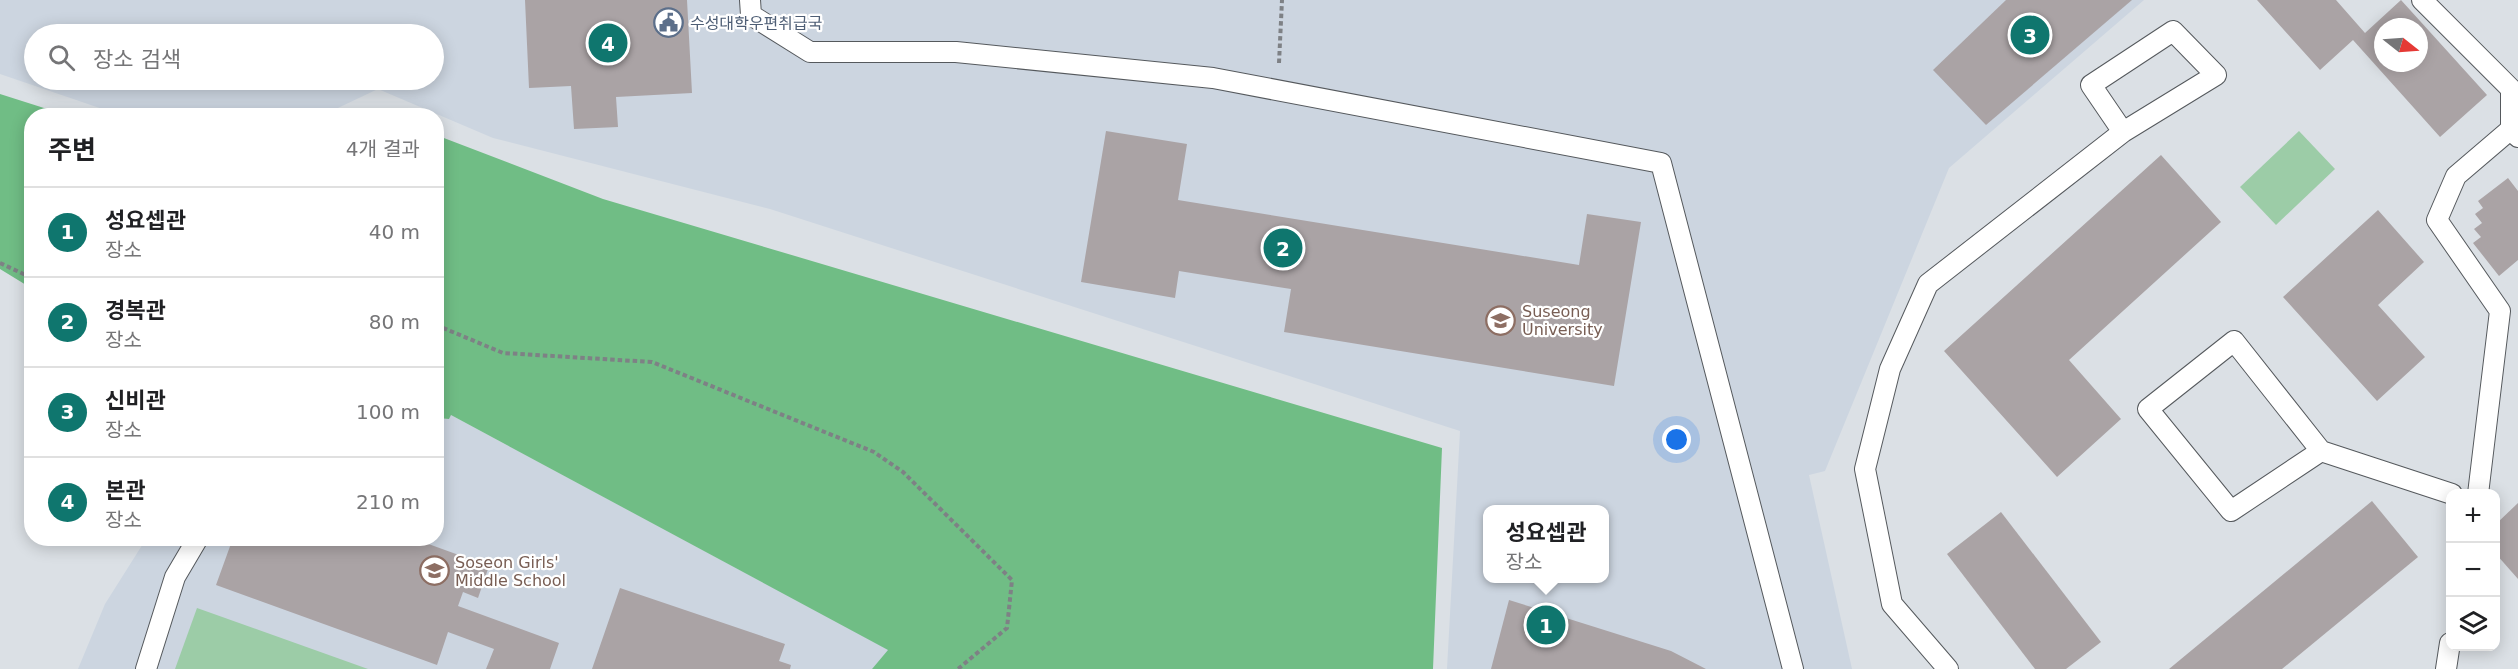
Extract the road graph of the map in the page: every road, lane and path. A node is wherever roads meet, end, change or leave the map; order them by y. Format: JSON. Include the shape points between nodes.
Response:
{"nodes":[{"id":1,"x":750,"y":0,"type":"edge"},
{"id":2,"x":1282,"y":0,"type":"edge"},
{"id":3,"x":2421,"y":0,"type":"edge"},
{"id":4,"x":1278,"y":90,"type":"junction"},
{"id":5,"x":2122,"y":132,"type":"junction"},
{"id":6,"x":2515,"y":133,"type":"edge"},
{"id":7,"x":0,"y":263,"type":"edge"},
{"id":8,"x":24,"y":274,"type":"edge"},
{"id":9,"x":444,"y":328,"type":"edge"},
{"id":10,"x":2321,"y":451,"type":"junction"},
{"id":11,"x":2479,"y":489,"type":"edge"},
{"id":12,"x":2446,"y":492,"type":"edge"},
{"id":13,"x":193,"y":546,"type":"edge"},
{"id":14,"x":2449,"y":651,"type":"edge"},
{"id":15,"x":146,"y":669,"type":"edge"},
{"id":16,"x":958,"y":669,"type":"edge"},
{"id":17,"x":1793,"y":669,"type":"edge"},
{"id":18,"x":1948,"y":669,"type":"edge"},
{"id":19,"x":2446,"y":669,"type":"edge"}],
"edges":[{"from":1,"to":4,"type":"lane","via":[[751,15],[810,52],[956,52],[1213,78]]},
{"from":2,"to":4,"type":"path"},
{"from":3,"to":6,"type":"lane","via":[[2511,89]]},
{"from":4,"to":17,"type":"lane","via":[[1661,163]]},
{"from":5,"to":5,"type":"lane","via":[[2091,85],[2173,31],[2216,75]]},
{"from":5,"to":18,"type":"lane","via":[[1928,284],[1890,369],[1865,469],[1892,604]]},
{"from":6,"to":11,"type":"lane","via":[[2456,176],[2437,220],[2500,311]]},
{"from":7,"to":8,"type":"path"},
{"from":9,"to":16,"type":"path","via":[[503,353],[652,362],[874,452],[903,472],[1012,580],[1007,628]]},
{"from":10,"to":10,"type":"lane","via":[[2234,341],[2148,409],[2231,511]]},
{"from":10,"to":12,"type":"lane"},
{"from":13,"to":15,"type":"lane","via":[[175,577]]},
{"from":14,"to":19,"type":"lane"}]}
